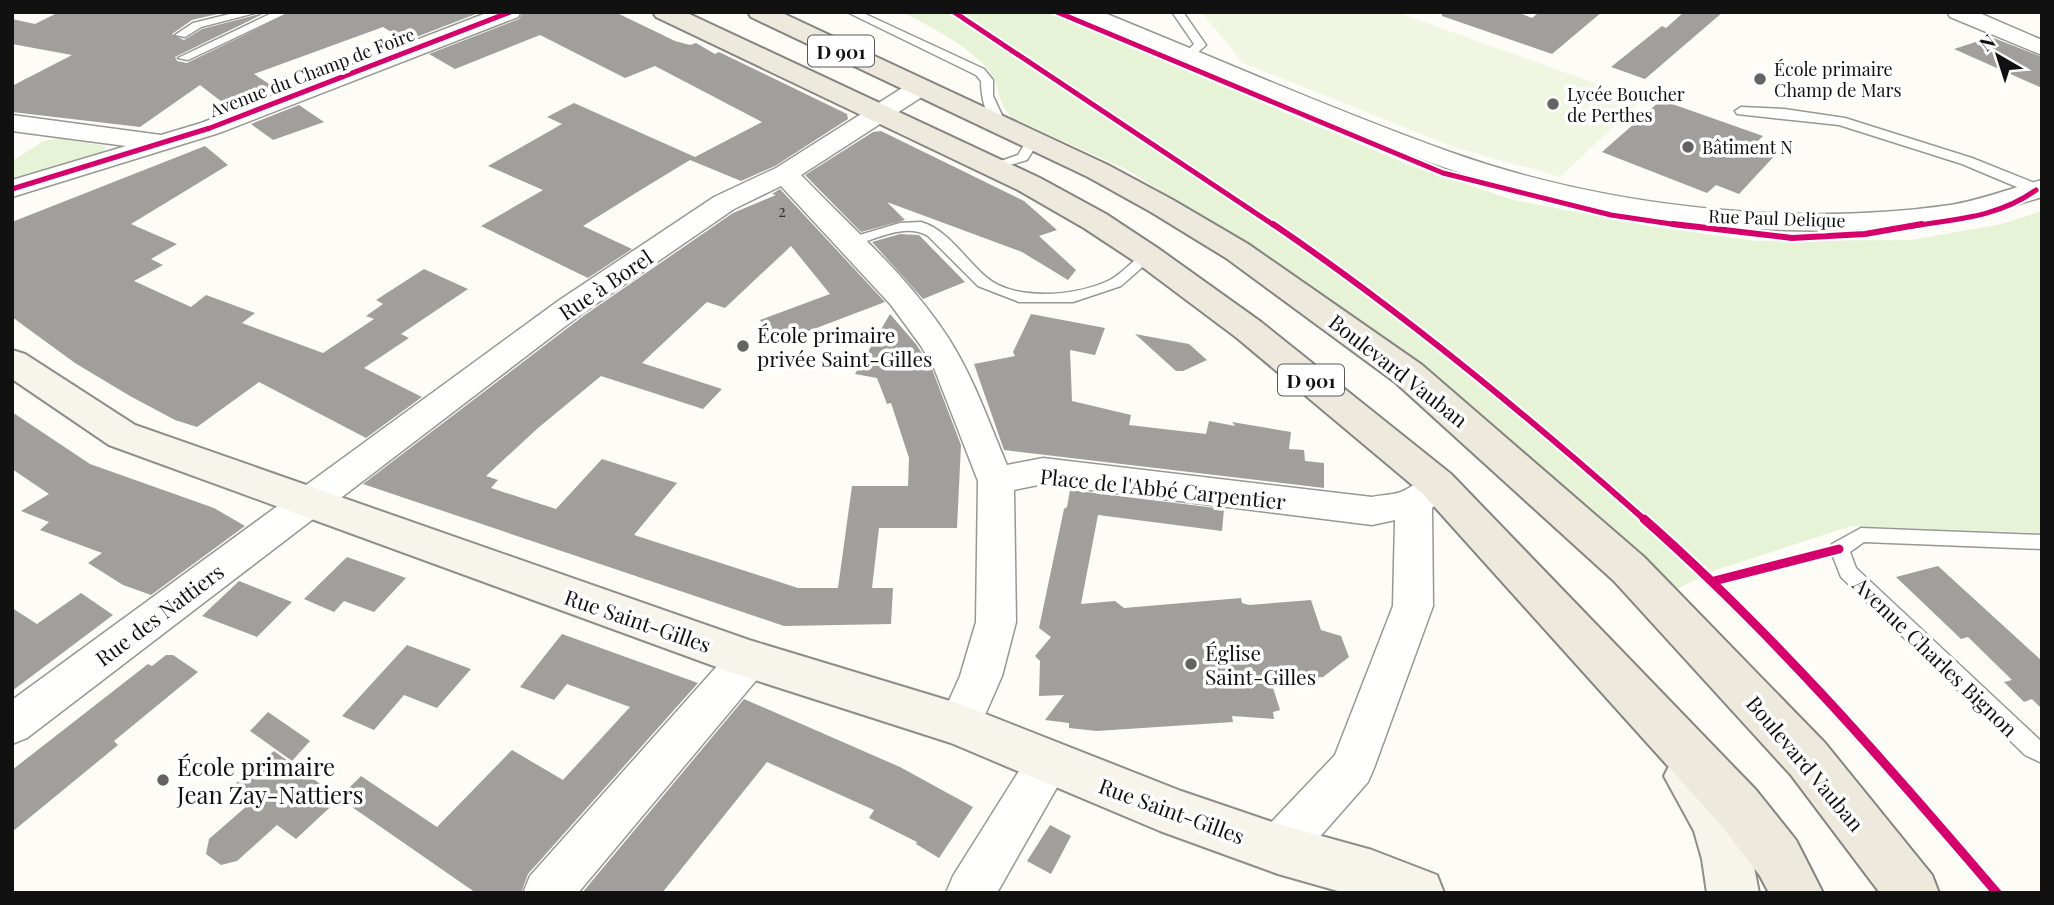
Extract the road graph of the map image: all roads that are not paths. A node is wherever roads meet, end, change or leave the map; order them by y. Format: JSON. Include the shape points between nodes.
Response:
{"nodes":[{"id":1,"x":254,"y":12,"type":"edge"},
{"id":2,"x":284,"y":12,"type":"edge"},
{"id":3,"x":510,"y":12,"type":"edge"},
{"id":4,"x":665,"y":12,"type":"edge"},
{"id":5,"x":760,"y":12,"type":"edge"},
{"id":6,"x":852,"y":12,"type":"edge"},
{"id":7,"x":1082,"y":12,"type":"edge"},
{"id":8,"x":1177,"y":12,"type":"edge"},
{"id":9,"x":1958,"y":12,"type":"edge"},
{"id":10,"x":181,"y":36,"type":"dead end"},
{"id":11,"x":2042,"y":48,"type":"edge"},
{"id":12,"x":1188,"y":56,"type":"junction"},
{"id":13,"x":184,"y":58,"type":"dead end"},
{"id":14,"x":919,"y":88,"type":"junction"},
{"id":15,"x":1741,"y":111,"type":"dead end"},
{"id":16,"x":880,"y":112,"type":"junction"},
{"id":17,"x":12,"y":122,"type":"edge"},
{"id":18,"x":49,"y":127,"type":"junction"},
{"id":19,"x":1017,"y":133,"type":"junction"},
{"id":20,"x":163,"y":144,"type":"junction"},
{"id":21,"x":12,"y":149,"type":"edge"},
{"id":22,"x":993,"y":166,"type":"junction"},
{"id":23,"x":785,"y":174,"type":"junction"},
{"id":24,"x":12,"y":189,"type":"edge"},
{"id":25,"x":2040,"y":189,"type":"edge"},
{"id":26,"x":851,"y":242,"type":"junction"},
{"id":27,"x":1148,"y":256,"type":"junction"},
{"id":28,"x":12,"y":362,"type":"edge"},
{"id":29,"x":996,"y":481,"type":"junction"},
{"id":30,"x":1425,"y":494,"type":"junction"},
{"id":31,"x":306,"y":502,"type":"junction"},
{"id":32,"x":2042,"y":542,"type":"edge"},
{"id":33,"x":749,"y":659,"type":"junction"},
{"id":34,"x":1627,"y":685,"type":"junction"},
{"id":35,"x":12,"y":725,"type":"edge"},
{"id":36,"x":961,"y":725,"type":"junction"},
{"id":37,"x":2042,"y":753,"type":"edge"},
{"id":38,"x":1050,"y":761,"type":"junction"},
{"id":39,"x":1278,"y":849,"type":"junction"},
{"id":40,"x":547,"y":893,"type":"edge"},
{"id":41,"x":970,"y":893,"type":"edge"},
{"id":42,"x":1345,"y":893,"type":"edge"},
{"id":43,"x":1418,"y":893,"type":"edge"},
{"id":44,"x":1733,"y":893,"type":"edge"},
{"id":45,"x":1797,"y":893,"type":"edge"},
{"id":46,"x":1913,"y":893,"type":"edge"}],
"edges":[{"from":1,"to":10,"type":"lane","via":[[197,25]]},
{"from":2,"to":13,"type":"lane"},
{"from":3,"to":20,"type":"street","name":"Avenue du Champ de Foire"},
{"from":4,"to":16,"type":"main road","number":"D 901"},
{"from":5,"to":14,"type":"main road","name":"Boulevard Vauban","number":"D 901"},
{"from":6,"to":19,"type":"lane","via":[[980,72],[987,80],[987,96]]},
{"from":7,"to":12,"type":"street","name":"Rue Paul Delique"},
{"from":8,"to":12,"type":"lane","via":[[1200,45]]},
{"from":9,"to":11,"type":"street"},
{"from":12,"to":25,"type":"street","name":"Rue Paul Delique","via":[[1442,158],[1544,188],[1664,211],[1786,222],[1901,219],[1985,206]]},
{"from":14,"to":16,"type":"street","name":"Rue à Borel"},
{"from":14,"to":19,"type":"main road","name":"Boulevard Vauban","number":"D 901"},
{"from":15,"to":25,"type":"lane","via":[[1841,121]]},
{"from":16,"to":22,"type":"main road","number":"D 901"},
{"from":16,"to":23,"type":"street","name":"Rue à Borel"},
{"from":17,"to":18,"type":"street"},
{"from":18,"to":20,"type":"street"},
{"from":18,"to":21,"type":"street"},
{"from":19,"to":22,"type":"lane","via":[[1029,154]]},
{"from":19,"to":46,"type":"main road","name":"Boulevard Vauban","number":"D 901","via":[[1162,206],[1237,251],[1409,374],[1629,569],[1698,640],[1808,759]]},
{"from":20,"to":24,"type":"street","name":"Avenue du Champ de Foire"},
{"from":22,"to":27,"type":"main road","number":"D 901","via":[[1095,221]]},
{"from":23,"to":26,"type":"street"},
{"from":23,"to":31,"type":"street","name":"Rue à Borel","via":[[724,203],[569,308]]},
{"from":26,"to":27,"type":"lane","via":[[900,227],[921,226],[984,284],[1019,297],[1068,299],[1116,282]]},
{"from":26,"to":29,"type":"street","via":[[902,298],[950,368]]},
{"from":27,"to":30,"type":"main road","number":"D 901","via":[[1249,330]]},
{"from":28,"to":31,"type":"street","name":"Rue Saint-Gilles","via":[[122,435]]},
{"from":29,"to":30,"type":"street","name":"Place de l'Abbé Carpentier","via":[[1043,471],[1371,511]]},
{"from":29,"to":36,"type":"street","via":[[996,622]]},
{"from":30,"to":34,"type":"main road","number":"D 901"},
{"from":30,"to":39,"type":"street","via":[[1413,606],[1352,768]]},
{"from":31,"to":33,"type":"street","name":"Rue Saint-Gilles"},
{"from":31,"to":35,"type":"street","name":"Rue des Nattiers"},
{"from":32,"to":37,"type":"lane","name":"Avenue Charles Bignon","via":[[1861,535],[1839,549],[1848,572]]},
{"from":33,"to":36,"type":"street","name":"Rue Saint-Gilles"},
{"from":33,"to":40,"type":"street"},
{"from":34,"to":44,"type":"street","via":[[1714,815],[1729,856]]},
{"from":34,"to":45,"type":"main road","number":"D 901","via":[[1738,807]]},
{"from":36,"to":38,"type":"street","name":"Rue Saint-Gilles"},
{"from":38,"to":39,"type":"street","name":"Rue Saint-Gilles"},
{"from":38,"to":41,"type":"street"},
{"from":39,"to":42,"type":"street","name":"Rue Saint-Gilles"},
{"from":39,"to":43,"type":"street","name":"Rue Saint-Gilles","via":[[1373,875]]}]}
